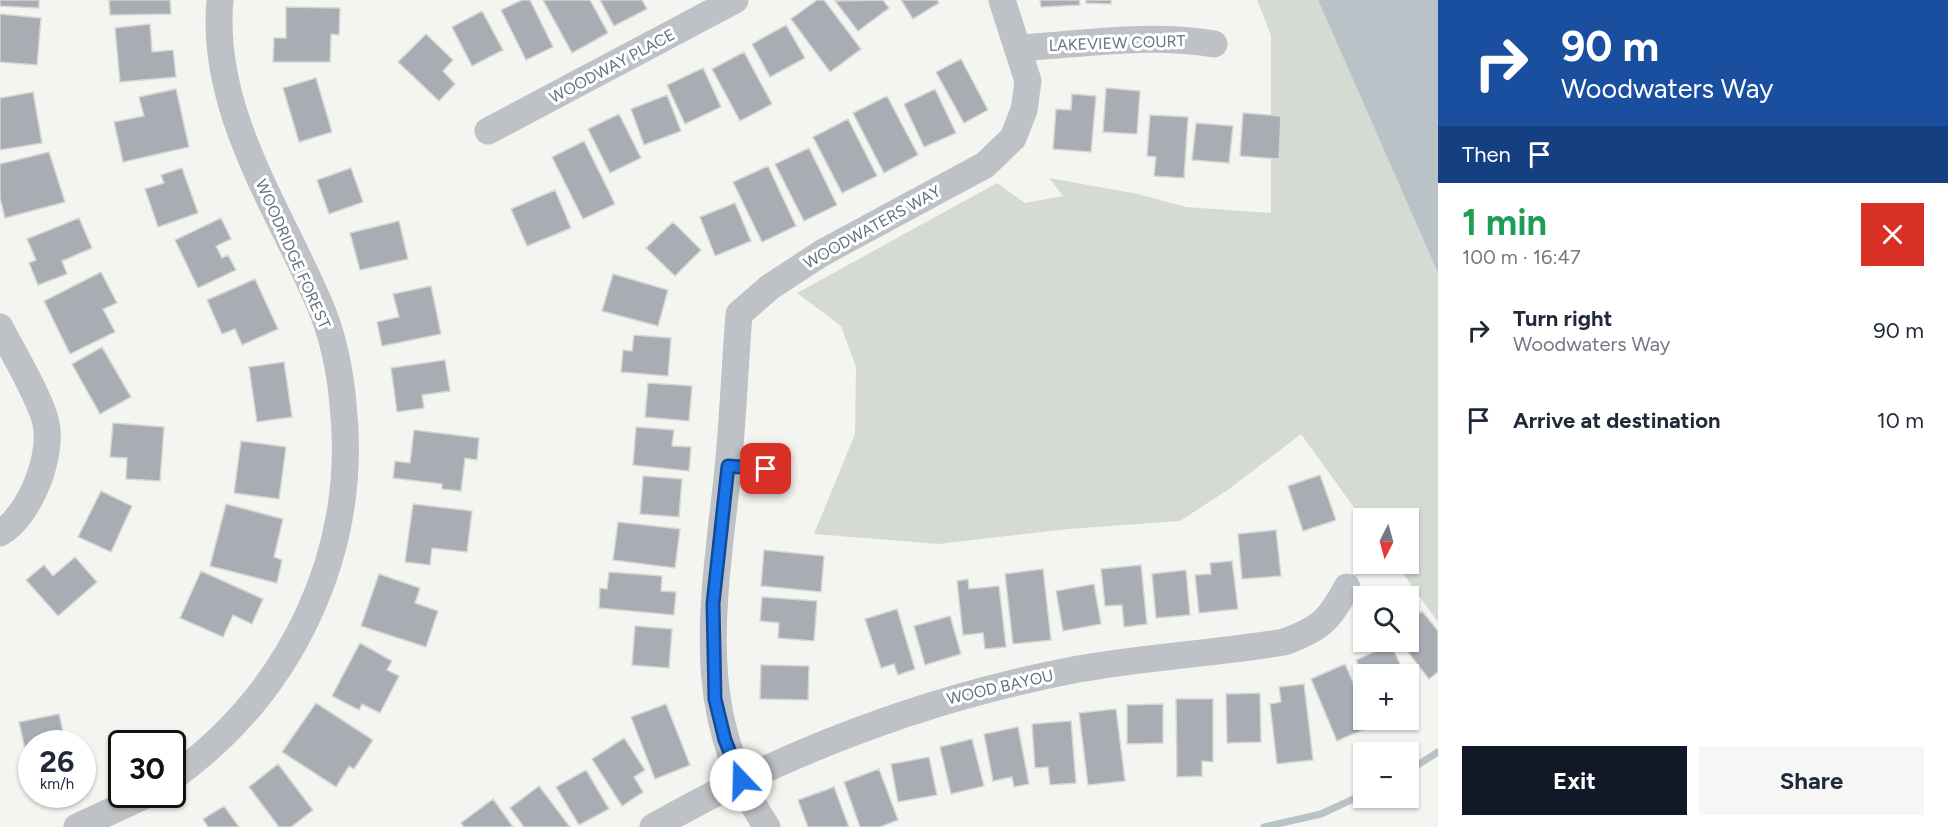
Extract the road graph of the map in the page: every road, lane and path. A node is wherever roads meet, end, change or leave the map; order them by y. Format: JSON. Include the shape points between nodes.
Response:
{"nodes":[{"id":1,"x":220,"y":0,"type":"edge"},
{"id":2,"x":735,"y":0,"type":"edge"},
{"id":3,"x":1002,"y":0,"type":"edge"},
{"id":4,"x":1214,"y":44,"type":"dead end"},
{"id":5,"x":1019,"y":48,"type":"junction"},
{"id":6,"x":488,"y":131,"type":"dead end"},
{"id":7,"x":0,"y":327,"type":"edge"},
{"id":8,"x":728,"y":466,"type":"junction"},
{"id":9,"x":766,"y":469,"type":"dead end"},
{"id":10,"x":0,"y":533,"type":"edge"},
{"id":11,"x":1347,"y":587,"type":"dead end"},
{"id":12,"x":186,"y":767,"type":"edge"},
{"id":13,"x":741,"y":780,"type":"junction"},
{"id":14,"x":124,"y":808,"type":"edge"},
{"id":15,"x":77,"y":827,"type":"edge"},
{"id":16,"x":653,"y":827,"type":"edge"},
{"id":17,"x":766,"y":827,"type":"edge"}],
"edges":[{"from":1,"to":12,"type":"street","name":"WOODRIDGE FOREST","via":[[228,89],[240,131],[320,305],[333,344],[345,417],[346,470],[332,553],[302,631],[256,702],[227,733]]},
{"from":2,"to":6,"type":"street","name":"WOODWAY PLACE"},
{"from":3,"to":5,"type":"street","name":"WOODWATERS WAY"},
{"from":4,"to":5,"type":"street","name":"LAKEVIEW COURT","via":[[1158,38]]},
{"from":5,"to":8,"type":"street","name":"WOODWATERS WAY","via":[[1028,81],[1024,110],[1012,138],[985,165],[822,253],[770,287],[739,314]]},
{"from":7,"to":10,"type":"street","via":[[45,420],[45,457],[36,488],[13,526]]},
{"from":8,"to":9,"type":"street"},
{"from":8,"to":13,"type":"street","name":"WOODWATERS WAY","via":[[713,604],[715,699],[725,740]]},
{"from":11,"to":13,"type":"street","name":"WOOD BAYOU","via":[[1334,611],[1313,631],[1284,642],[1070,671],[967,693],[784,759]]},
{"from":13,"to":16,"type":"street","name":"WOOD BAYOU"},
{"from":13,"to":17,"type":"street","name":"WOODWATERS WAY"},
{"from":14,"to":15,"type":"street"}]}
